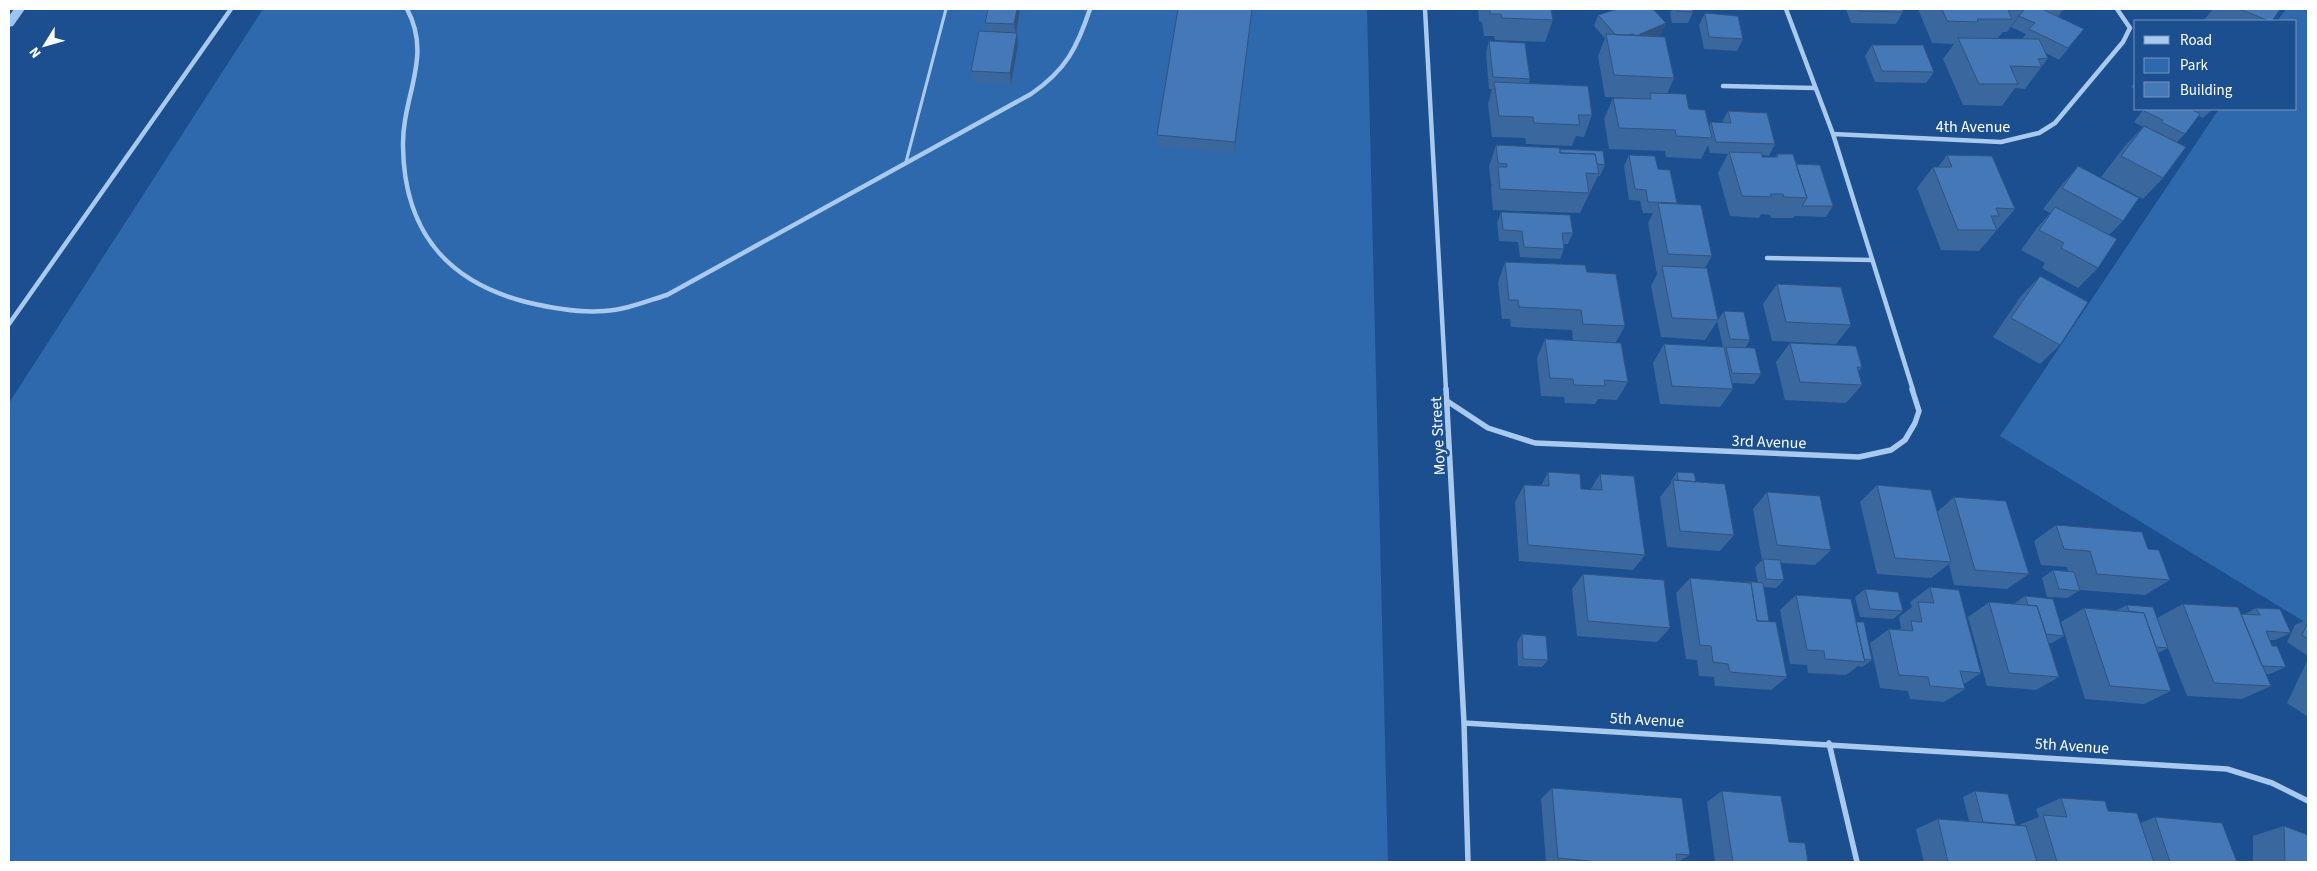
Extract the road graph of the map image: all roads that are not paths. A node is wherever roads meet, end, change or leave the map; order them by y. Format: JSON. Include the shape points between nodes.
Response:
{"nodes":[{"id":1,"x":237,"y":9,"type":"edge"},
{"id":2,"x":407,"y":9,"type":"edge"},
{"id":3,"x":946,"y":9,"type":"edge"},
{"id":4,"x":1090,"y":9,"type":"edge"},
{"id":5,"x":1425,"y":9,"type":"edge"},
{"id":6,"x":1786,"y":9,"type":"edge"},
{"id":7,"x":2118,"y":9,"type":"edge"},
{"id":8,"x":230,"y":10,"type":"edge"},
{"id":9,"x":1724,"y":86,"type":"dead end"},
{"id":10,"x":1815,"y":88,"type":"junction"},
{"id":11,"x":1833,"y":134,"type":"junction"},
{"id":12,"x":906,"y":162,"type":"junction"},
{"id":13,"x":1767,"y":258,"type":"dead end"},
{"id":14,"x":1872,"y":260,"type":"junction"},
{"id":15,"x":9,"y":324,"type":"edge"},
{"id":16,"x":1447,"y":401,"type":"junction"},
{"id":17,"x":1464,"y":723,"type":"junction"},
{"id":18,"x":1829,"y":743,"type":"junction"},
{"id":19,"x":2308,"y":801,"type":"edge"},
{"id":20,"x":1468,"y":862,"type":"edge"},
{"id":21,"x":1856,"y":862,"type":"edge"}],
"edges":[{"from":1,"to":8,"type":"street"},
{"from":2,"to":12,"type":"street","via":[[417,31],[419,54],[403,130],[409,196],[420,226],[441,257],[467,277],[511,299],[549,308],[605,311],[667,295]]},
{"from":3,"to":12,"type":"lane"},
{"from":4,"to":12,"type":"street","via":[[1070,61],[1048,84]]},
{"from":5,"to":16,"type":"street","name":"Moye Street"},
{"from":6,"to":10,"type":"street","name":"3rd Avenue"},
{"from":7,"to":11,"type":"street","name":"4th Avenue","via":[[2130,28],[2123,42],[2055,124],[2039,133],[2002,142]]},
{"from":8,"to":15,"type":"street"},
{"from":9,"to":10,"type":"street"},
{"from":10,"to":11,"type":"street","name":"3rd Avenue"},
{"from":11,"to":14,"type":"street","name":"3rd Avenue"},
{"from":13,"to":14,"type":"street"},
{"from":14,"to":16,"type":"street","name":"3rd Avenue","via":[[1919,411],[1914,429],[1901,444],[1883,454],[1859,457],[1535,443],[1488,428]]},
{"from":16,"to":17,"type":"street","name":"Moye Street"},
{"from":17,"to":18,"type":"street","name":"5th Avenue"},
{"from":17,"to":20,"type":"street","name":"Moye Street"},
{"from":18,"to":19,"type":"street","name":"5th Avenue","via":[[2227,768],[2272,783]]},
{"from":18,"to":21,"type":"street"}]}
